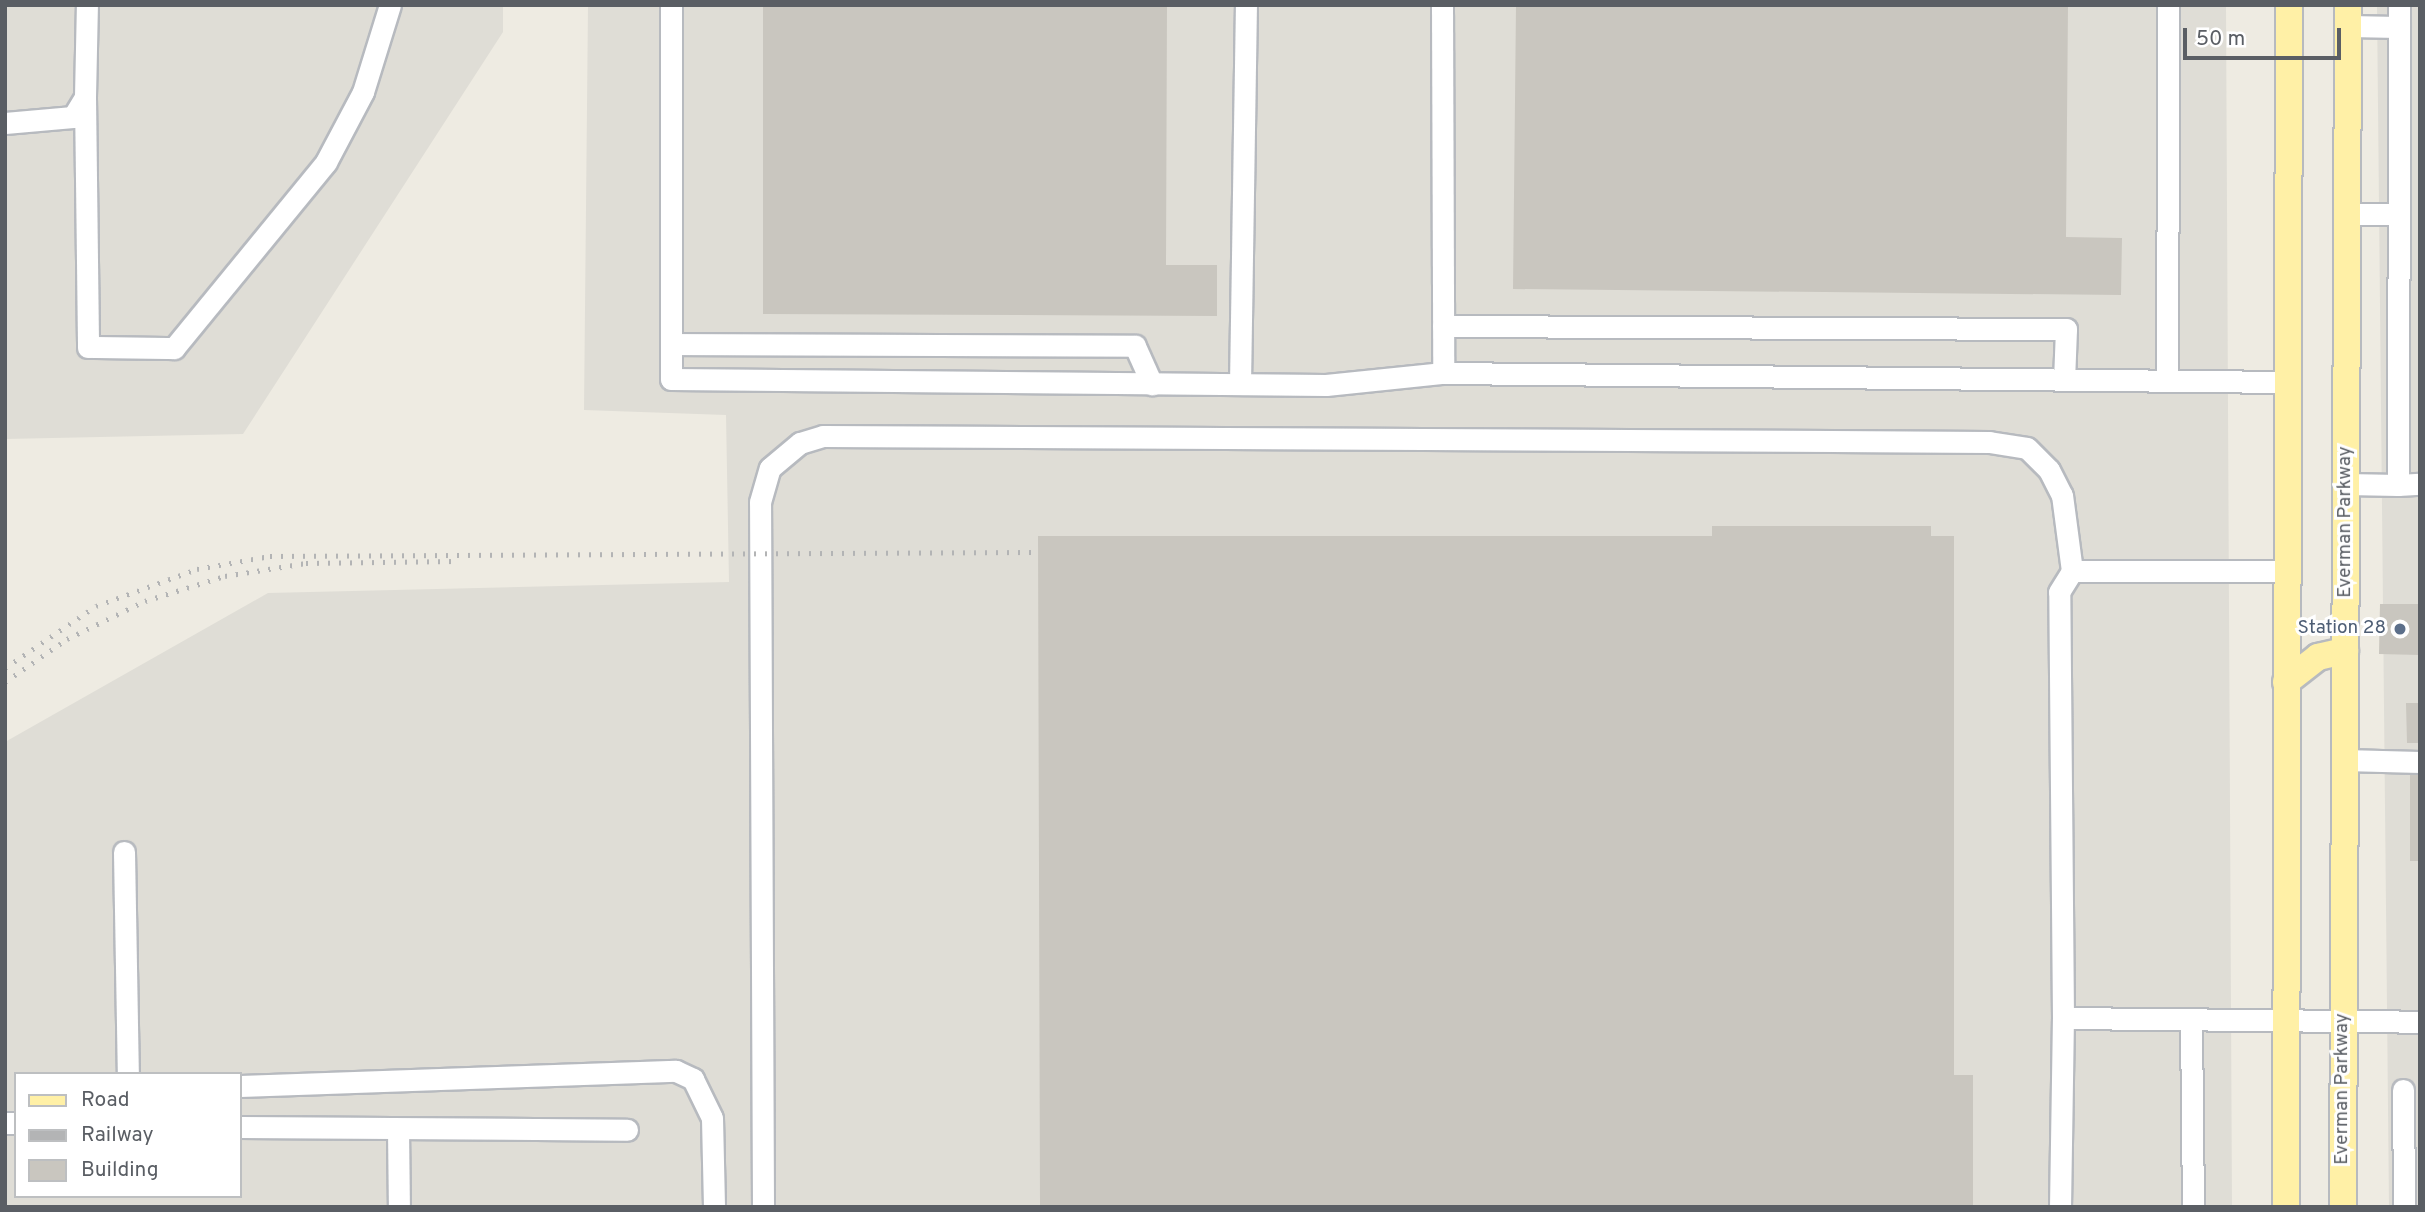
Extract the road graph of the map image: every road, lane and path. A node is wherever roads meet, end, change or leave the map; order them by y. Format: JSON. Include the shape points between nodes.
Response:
{"nodes":[{"id":1,"x":87,"y":5,"type":"edge"},
{"id":2,"x":390,"y":5,"type":"edge"},
{"id":3,"x":671,"y":5,"type":"edge"},
{"id":4,"x":1246,"y":5,"type":"edge"},
{"id":5,"x":1442,"y":5,"type":"edge"},
{"id":6,"x":2168,"y":5,"type":"edge"},
{"id":7,"x":2289,"y":5,"type":"edge"},
{"id":8,"x":2348,"y":16,"type":"edge"},
{"id":9,"x":2399,"y":16,"type":"edge"},
{"id":10,"x":85,"y":97,"type":"junction"},
{"id":11,"x":5,"y":123,"type":"edge"},
{"id":12,"x":2347,"y":214,"type":"junction"},
{"id":13,"x":2399,"y":214,"type":"junction"},
{"id":14,"x":1443,"y":326,"type":"junction"},
{"id":15,"x":671,"y":344,"type":"junction"},
{"id":16,"x":1443,"y":373,"type":"junction"},
{"id":17,"x":2064,"y":380,"type":"junction"},
{"id":18,"x":2167,"y":381,"type":"junction"},
{"id":19,"x":2287,"y":382,"type":"junction"},
{"id":20,"x":1152,"y":384,"type":"junction"},
{"id":21,"x":1240,"y":384,"type":"junction"},
{"id":22,"x":2346,"y":484,"type":"junction"},
{"id":23,"x":2420,"y":484,"type":"edge"},
{"id":24,"x":2398,"y":485,"type":"junction"},
{"id":25,"x":2072,"y":570,"type":"junction"},
{"id":26,"x":2287,"y":570,"type":"junction"},
{"id":27,"x":2346,"y":652,"type":"junction"},
{"id":28,"x":2286,"y":682,"type":"junction"},
{"id":29,"x":2345,"y":760,"type":"junction"},
{"id":30,"x":2420,"y":762,"type":"edge"},
{"id":31,"x":124,"y":852,"type":"dead end"},
{"id":32,"x":2063,"y":1018,"type":"junction"},
{"id":33,"x":2191,"y":1020,"type":"junction"},
{"id":34,"x":2287,"y":1021,"type":"junction"},
{"id":35,"x":2344,"y":1021,"type":"junction"},
{"id":36,"x":2420,"y":1022,"type":"edge"},
{"id":37,"x":128,"y":1072,"type":"edge"},
{"id":38,"x":242,"y":1086,"type":"edge"},
{"id":39,"x":2403,"y":1090,"type":"dead end"},
{"id":40,"x":242,"y":1127,"type":"edge"},
{"id":41,"x":398,"y":1130,"type":"junction"},
{"id":42,"x":627,"y":1130,"type":"dead end"},
{"id":43,"x":399,"y":1207,"type":"edge"},
{"id":44,"x":714,"y":1207,"type":"edge"},
{"id":45,"x":763,"y":1207,"type":"edge"},
{"id":46,"x":2060,"y":1207,"type":"edge"},
{"id":47,"x":2193,"y":1207,"type":"edge"},
{"id":48,"x":2286,"y":1207,"type":"edge"},
{"id":49,"x":2343,"y":1207,"type":"edge"},
{"id":50,"x":2404,"y":1207,"type":"edge"}],
"edges":[{"from":1,"to":10,"type":"street"},
{"from":2,"to":10,"type":"street","via":[[363,92],[326,162],[174,348],[88,347]]},
{"from":3,"to":15,"type":"street"},
{"from":4,"to":21,"type":"street"},
{"from":5,"to":14,"type":"street"},
{"from":6,"to":18,"type":"street"},
{"from":7,"to":19,"type":"main road"},
{"from":8,"to":9,"type":"street"},
{"from":8,"to":12,"type":"main road","name":"Everman Parkway"},
{"from":9,"to":13,"type":"street"},
{"from":10,"to":11,"type":"street","via":[[73,117]]},
{"from":12,"to":13,"type":"street"},
{"from":12,"to":22,"type":"main road","name":"Everman Parkway"},
{"from":13,"to":24,"type":"street"},
{"from":14,"to":16,"type":"street"},
{"from":14,"to":17,"type":"street","via":[[2066,329]]},
{"from":15,"to":20,"type":"street","via":[[1135,346]]},
{"from":15,"to":20,"type":"street","via":[[671,379]]},
{"from":16,"to":17,"type":"street"},
{"from":16,"to":21,"type":"street","via":[[1326,385]]},
{"from":17,"to":18,"type":"street"},
{"from":18,"to":19,"type":"street"},
{"from":19,"to":26,"type":"main road"},
{"from":20,"to":21,"type":"street"},
{"from":22,"to":24,"type":"street"},
{"from":22,"to":27,"type":"main road","name":"Everman Parkway"},
{"from":23,"to":24,"type":"street"},
{"from":25,"to":26,"type":"street"},
{"from":25,"to":32,"type":"street","via":[[2059,592]]},
{"from":25,"to":45,"type":"street","via":[[2062,495],[2049,470],[2027,448],[1989,442],[823,436],[800,443],[770,468],[760,502]]},
{"from":26,"to":28,"type":"main road"},
{"from":27,"to":28,"type":"main road","via":[[2318,657]]},
{"from":27,"to":29,"type":"main road","name":"Everman Parkway"},
{"from":28,"to":34,"type":"main road"},
{"from":29,"to":30,"type":"street"},
{"from":29,"to":35,"type":"main road","name":"Everman Parkway"},
{"from":31,"to":37,"type":"street"},
{"from":32,"to":33,"type":"street"},
{"from":32,"to":46,"type":"street"},
{"from":33,"to":34,"type":"street"},
{"from":33,"to":47,"type":"street"},
{"from":34,"to":35,"type":"street"},
{"from":34,"to":48,"type":"main road"},
{"from":35,"to":36,"type":"street"},
{"from":35,"to":49,"type":"main road","name":"Everman Parkway"},
{"from":38,"to":44,"type":"street","via":[[676,1071],[693,1079],[712,1118]]},
{"from":39,"to":50,"type":"street"},
{"from":40,"to":41,"type":"street"},
{"from":41,"to":42,"type":"street"},
{"from":41,"to":43,"type":"street"}]}
